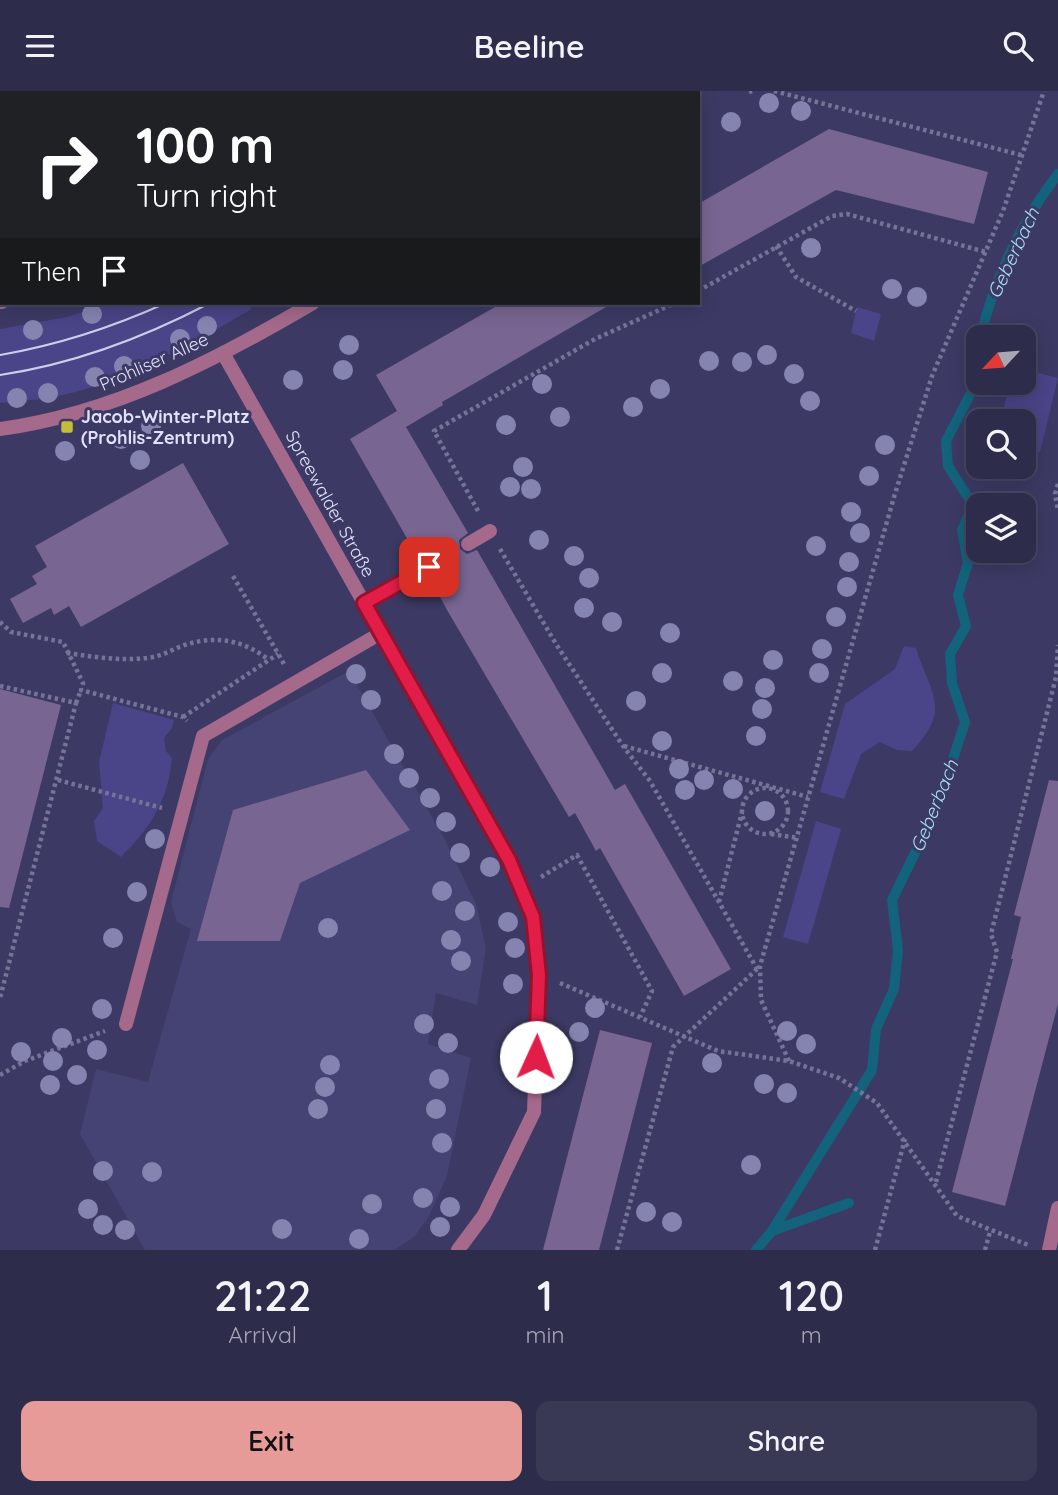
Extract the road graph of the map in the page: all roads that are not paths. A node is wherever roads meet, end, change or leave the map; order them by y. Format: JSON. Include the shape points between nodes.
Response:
{"nodes":[{"id":1,"x":309,"y":305,"type":"edge"},
{"id":2,"x":223,"y":353,"type":"junction"},
{"id":3,"x":0,"y":429,"type":"edge"},
{"id":4,"x":489,"y":531,"type":"road end"},
{"id":5,"x":468,"y":544,"type":"dead end"},
{"id":6,"x":429,"y":567,"type":"dead end"},
{"id":7,"x":364,"y":603,"type":"junction"},
{"id":8,"x":381,"y":633,"type":"junction"},
{"id":9,"x":126,"y":1024,"type":"road end"},
{"id":10,"x":1058,"y":1208,"type":"edge"},
{"id":11,"x":457,"y":1250,"type":"edge"},
{"id":12,"x":1049,"y":1250,"type":"edge"}],
"edges":[{"from":1,"to":2,"type":"street","name":"Prohliser Allee"},
{"from":2,"to":3,"type":"street","name":"Prohliser Allee","via":[[98,407]]},
{"from":2,"to":7,"type":"street","name":"Spreewalder Straße"},
{"from":4,"to":5,"type":"street"},
{"from":6,"to":7,"type":"street"},
{"from":7,"to":8,"type":"street","name":"Spreewalder Straße"},
{"from":8,"to":9,"type":"street","via":[[203,736]]},
{"from":8,"to":11,"type":"street","name":"Spreewalder Straße","via":[[509,860],[533,917],[539,975],[534,1112],[484,1215]]},
{"from":10,"to":12,"type":"street"}]}
